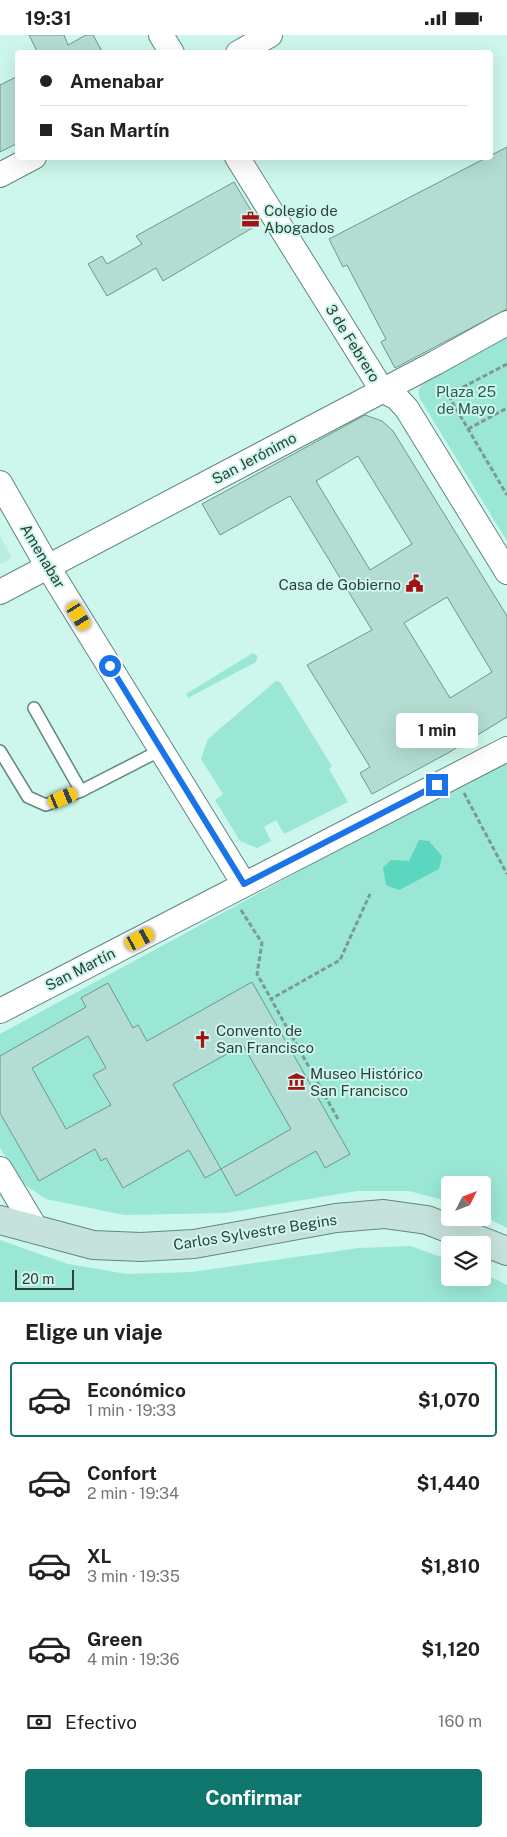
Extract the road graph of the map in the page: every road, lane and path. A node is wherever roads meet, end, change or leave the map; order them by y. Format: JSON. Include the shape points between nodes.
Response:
{"nodes":[{"id":1,"x":162,"y":35,"type":"edge"},
{"id":2,"x":270,"y":35,"type":"edge"},
{"id":3,"x":170,"y":50,"type":"edge"},
{"id":4,"x":243,"y":50,"type":"edge"},
{"id":5,"x":28,"y":160,"type":"edge"},
{"id":6,"x":239,"y":160,"type":"edge"},
{"id":7,"x":0,"y":175,"type":"edge"},
{"id":8,"x":507,"y":323,"type":"edge"},
{"id":9,"x":507,"y":363,"type":"edge"},
{"id":10,"x":382,"y":390,"type":"junction"},
{"id":11,"x":507,"y":408,"type":"edge"},
{"id":12,"x":468,"y":429,"type":"junction"},
{"id":13,"x":0,"y":483,"type":"edge"},
{"id":14,"x":507,"y":495,"type":"edge"},
{"id":15,"x":48,"y":567,"type":"junction"},
{"id":16,"x":507,"y":572,"type":"edge"},
{"id":17,"x":0,"y":592,"type":"edge"},
{"id":18,"x":34,"y":708,"type":"dead end"},
{"id":19,"x":507,"y":749,"type":"edge"},
{"id":20,"x":161,"y":750,"type":"junction"},
{"id":21,"x":0,"y":751,"type":"edge"},
{"id":22,"x":459,"y":786,"type":"dead end"},
{"id":23,"x":81,"y":791,"type":"junction"},
{"id":24,"x":507,"y":875,"type":"edge"},
{"id":25,"x":370,"y":894,"type":"dead end"},
{"id":26,"x":241,"y":895,"type":"junction"},
{"id":27,"x":271,"y":999,"type":"junction"},
{"id":28,"x":0,"y":1011,"type":"edge"},
{"id":29,"x":338,"y":1119,"type":"dead end"},
{"id":30,"x":0,"y":1169,"type":"edge"},
{"id":31,"x":0,"y":1220,"type":"edge"},
{"id":32,"x":38,"y":1232,"type":"junction"},
{"id":33,"x":507,"y":1251,"type":"edge"}],
"edges":[{"from":1,"to":3,"type":"street"},
{"from":2,"to":4,"type":"street"},
{"from":5,"to":7,"type":"street"},
{"from":6,"to":10,"type":"street","name":"3 de Febrero"},
{"from":8,"to":10,"type":"street","name":"San Jerónimo"},
{"from":9,"to":12,"type":"path","via":[[448,395]]},
{"from":10,"to":15,"type":"street","name":"San Jerónimo"},
{"from":10,"to":16,"type":"street","name":"3 de Febrero","via":[[397,398],[407,409]]},
{"from":11,"to":12,"type":"path"},
{"from":12,"to":14,"type":"path"},
{"from":13,"to":15,"type":"street","name":"Amenabar"},
{"from":15,"to":17,"type":"street","name":"San Jerónimo"},
{"from":15,"to":20,"type":"street","name":"Amenabar"},
{"from":18,"to":23,"type":"lane"},
{"from":19,"to":26,"type":"street","name":"San Martín"},
{"from":20,"to":23,"type":"lane"},
{"from":20,"to":26,"type":"street","name":"Amenabar"},
{"from":21,"to":23,"type":"lane","via":[[24,792],[34,800],[46,805]]},
{"from":22,"to":24,"type":"path"},
{"from":25,"to":27,"type":"path","via":[[340,960]]},
{"from":26,"to":27,"type":"path","via":[[262,943],[258,974]]},
{"from":26,"to":28,"type":"street","name":"San Martín"},
{"from":27,"to":29,"type":"path"},
{"from":30,"to":32,"type":"street"},
{"from":31,"to":32,"type":"main road","name":"Carlos Sylvestre Begins"},
{"from":32,"to":33,"type":"main road","name":"Carlos Sylvestre Begins","via":[[93,1245],[141,1247],[194,1244],[336,1218],[384,1215],[426,1220]]}]}
